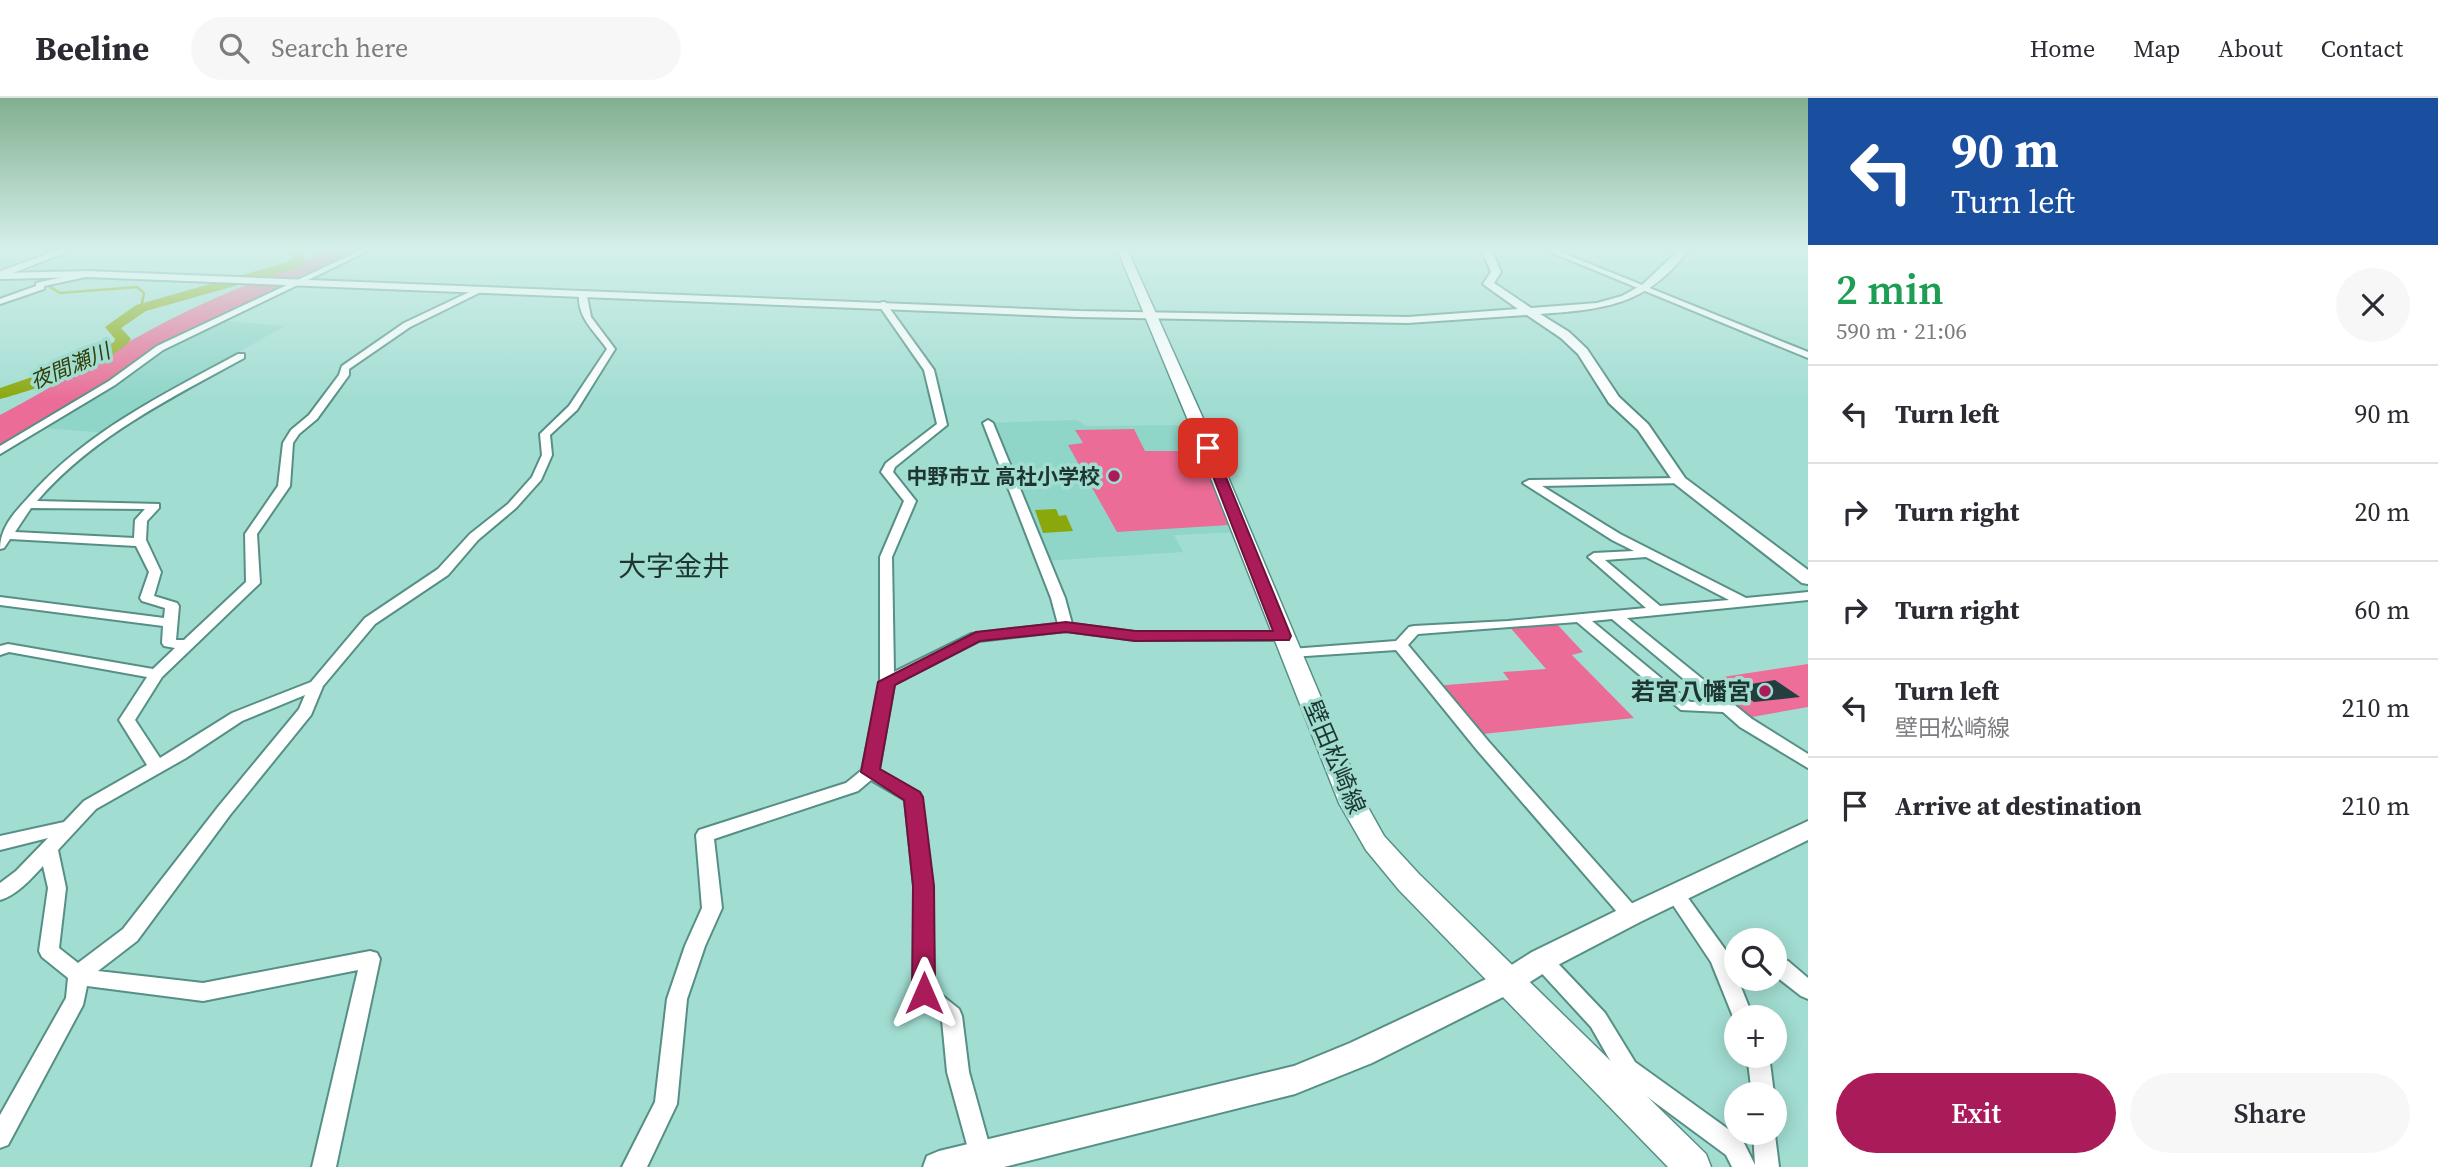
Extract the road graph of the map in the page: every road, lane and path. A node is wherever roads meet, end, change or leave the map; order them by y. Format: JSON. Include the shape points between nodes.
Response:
{"nodes":[{"id":1,"x":258,"y":301,"type":"edge"},
{"id":2,"x":455,"y":301,"type":"edge"},
{"id":3,"x":582,"y":301,"type":"edge"},
{"id":4,"x":797,"y":301,"type":"edge"},
{"id":5,"x":1144,"y":301,"type":"edge"},
{"id":6,"x":1512,"y":301,"type":"edge"},
{"id":7,"x":1617,"y":301,"type":"edge"},
{"id":8,"x":1674,"y":301,"type":"edge"},
{"id":9,"x":882,"y":304,"type":"junction"},
{"id":10,"x":1529,"y":313,"type":"junction"},
{"id":11,"x":1150,"y":316,"type":"junction"},
{"id":12,"x":1808,"y":355,"type":"edge"},
{"id":13,"x":241,"y":356,"type":"dead end"},
{"id":14,"x":988,"y":424,"type":"dead end"},
{"id":15,"x":0,"y":451,"type":"edge"},
{"id":16,"x":1680,"y":481,"type":"junction"},
{"id":17,"x":29,"y":504,"type":"junction"},
{"id":18,"x":3,"y":540,"type":"edge"},
{"id":19,"x":140,"y":542,"type":"junction"},
{"id":20,"x":1647,"y":554,"type":"junction"},
{"id":21,"x":1808,"y":579,"type":"edge"},
{"id":22,"x":1808,"y":596,"type":"edge"},
{"id":23,"x":0,"y":601,"type":"edge"},
{"id":24,"x":1745,"y":603,"type":"junction"},
{"id":25,"x":1658,"y":611,"type":"junction"},
{"id":26,"x":1615,"y":615,"type":"junction"},
{"id":27,"x":1580,"y":618,"type":"junction"},
{"id":28,"x":170,"y":623,"type":"junction"},
{"id":29,"x":1066,"y":627,"type":"junction"},
{"id":30,"x":188,"y":645,"type":"junction"},
{"id":31,"x":1287,"y":645,"type":"junction"},
{"id":32,"x":1401,"y":645,"type":"junction"},
{"id":33,"x":0,"y":651,"type":"edge"},
{"id":34,"x":156,"y":674,"type":"junction"},
{"id":35,"x":887,"y":682,"type":"junction"},
{"id":36,"x":316,"y":685,"type":"junction"},
{"id":37,"x":1727,"y":707,"type":"junction"},
{"id":38,"x":1808,"y":762,"type":"edge"},
{"id":39,"x":156,"y":767,"type":"junction"},
{"id":40,"x":870,"y":772,"type":"junction"},
{"id":41,"x":69,"y":827,"type":"junction"},
{"id":42,"x":1808,"y":830,"type":"edge"},
{"id":43,"x":0,"y":843,"type":"edge"},
{"id":44,"x":49,"y":849,"type":"junction"},
{"id":45,"x":0,"y":893,"type":"edge"},
{"id":46,"x":1676,"y":896,"type":"junction"},
{"id":47,"x":1631,"y":915,"type":"junction"},
{"id":48,"x":1724,"y":954,"type":"edge"},
{"id":49,"x":1542,"y":960,"type":"junction"},
{"id":50,"x":1787,"y":972,"type":"edge"},
{"id":51,"x":78,"y":975,"type":"junction"},
{"id":52,"x":1509,"y":981,"type":"junction"},
{"id":53,"x":1808,"y":990,"type":"edge"},
{"id":54,"x":0,"y":1136,"type":"edge"},
{"id":55,"x":1766,"y":1145,"type":"edge"},
{"id":56,"x":981,"y":1155,"type":"junction"},
{"id":57,"x":324,"y":1167,"type":"edge"},
{"id":58,"x":634,"y":1167,"type":"edge"},
{"id":59,"x":939,"y":1167,"type":"edge"},
{"id":60,"x":1693,"y":1167,"type":"edge"},
{"id":61,"x":1744,"y":1167,"type":"edge"},
{"id":62,"x":1767,"y":1167,"type":"edge"}],
"edges":[{"from":1,"to":15,"type":"street","via":[[160,348]]},
{"from":2,"to":30,"type":"street","via":[[392,333],[345,368],[313,417],[295,432],[288,443],[284,486],[251,534],[253,583]]},
{"from":3,"to":36,"type":"street","via":[[584,318],[611,349],[573,408],[545,434],[547,455],[537,478],[443,572],[370,621]]},
{"from":4,"to":9,"type":"street"},
{"from":5,"to":11,"type":"main road","name":"壁田松崎線"},
{"from":6,"to":10,"type":"street"},
{"from":7,"to":10,"type":"street"},
{"from":8,"to":12,"type":"street"},
{"from":9,"to":11,"type":"street"},
{"from":9,"to":35,"type":"street","via":[[929,370],[942,425],[887,472],[910,501],[887,557]]},
{"from":10,"to":11,"type":"street","via":[[1443,320]]},
{"from":10,"to":16,"type":"street","via":[[1583,352],[1614,400],[1643,427]]},
{"from":11,"to":31,"type":"main road","name":"壁田松崎線"},
{"from":13,"to":17,"type":"street","via":[[158,401],[78,453]]},
{"from":14,"to":29,"type":"street"},
{"from":16,"to":20,"type":"street","via":[[1529,482]]},
{"from":16,"to":21,"type":"street"},
{"from":17,"to":18,"type":"street"},
{"from":17,"to":19,"type":"street","via":[[155,506],[141,520]]},
{"from":18,"to":19,"type":"street"},
{"from":19,"to":28,"type":"street","via":[[155,572],[147,598],[172,606]]},
{"from":20,"to":24,"type":"street"},
{"from":20,"to":25,"type":"street","via":[[1594,557]]},
{"from":22,"to":24,"type":"street"},
{"from":23,"to":28,"type":"street"},
{"from":24,"to":25,"type":"street"},
{"from":25,"to":26,"type":"street"},
{"from":26,"to":27,"type":"street"},
{"from":26,"to":37,"type":"street"},
{"from":27,"to":32,"type":"street","via":[[1414,630]]},
{"from":27,"to":37,"type":"street","via":[[1686,707]]},
{"from":28,"to":30,"type":"street","via":[[169,643]]},
{"from":29,"to":31,"type":"street"},
{"from":29,"to":35,"type":"street","via":[[976,637]]},
{"from":30,"to":34,"type":"street"},
{"from":31,"to":32,"type":"street"},
{"from":31,"to":52,"type":"main road","name":"壁田松崎線","via":[[1352,803],[1375,843]]},
{"from":32,"to":47,"type":"street"},
{"from":33,"to":34,"type":"street","via":[[8,648]]},
{"from":34,"to":39,"type":"street","via":[[127,720]]},
{"from":35,"to":40,"type":"street"},
{"from":36,"to":39,"type":"street","via":[[237,717]]},
{"from":36,"to":51,"type":"street","via":[[306,711],[130,934]]},
{"from":37,"to":38,"type":"street"},
{"from":39,"to":41,"type":"street","via":[[90,805]]},
{"from":40,"to":56,"type":"street","via":[[913,797],[923,886],[924,993],[952,1016],[958,1072]]},
{"from":40,"to":58,"type":"street","via":[[852,787],[705,835],[712,908],[677,999],[666,1104]]},
{"from":41,"to":43,"type":"street"},
{"from":41,"to":44,"type":"street"},
{"from":42,"to":46,"type":"street"},
{"from":44,"to":45,"type":"street"},
{"from":44,"to":51,"type":"street","via":[[57,888],[49,951]]},
{"from":46,"to":47,"type":"street"},
{"from":46,"to":48,"type":"street"},
{"from":47,"to":49,"type":"street"},
{"from":49,"to":52,"type":"street"},
{"from":49,"to":61,"type":"street","via":[[1598,1020],[1627,1069],[1734,1147]]},
{"from":50,"to":53,"type":"street"},
{"from":51,"to":54,"type":"street","via":[[76,999]]},
{"from":51,"to":57,"type":"street","via":[[203,992],[370,959]]},
{"from":52,"to":56,"type":"street","via":[[1295,1080]]},
{"from":52,"to":60,"type":"main road","name":"壁田松崎線"},
{"from":55,"to":62,"type":"street"},
{"from":56,"to":59,"type":"street"}]}
